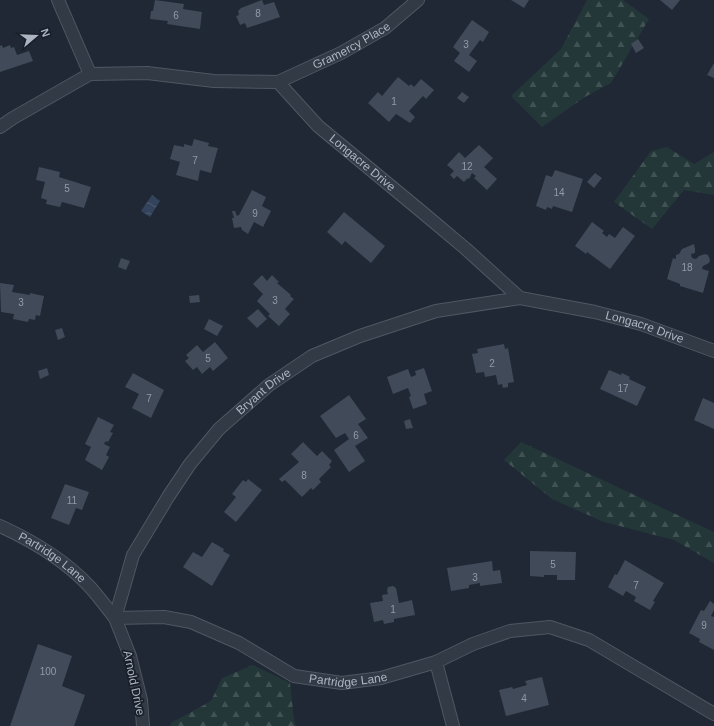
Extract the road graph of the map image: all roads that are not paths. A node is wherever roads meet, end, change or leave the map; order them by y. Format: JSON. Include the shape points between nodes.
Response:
{"nodes":[{"id":1,"x":58,"y":0,"type":"edge"},
{"id":2,"x":418,"y":0,"type":"edge"},
{"id":3,"x":90,"y":74,"type":"junction"},
{"id":4,"x":278,"y":82,"type":"junction"},
{"id":5,"x":0,"y":127,"type":"edge"},
{"id":6,"x":520,"y":298,"type":"junction"},
{"id":7,"x":714,"y":351,"type":"edge"},
{"id":8,"x":0,"y":526,"type":"edge"},
{"id":9,"x":115,"y":618,"type":"junction"},
{"id":10,"x":436,"y":662,"type":"junction"},
{"id":11,"x":714,"y":714,"type":"edge"},
{"id":12,"x":143,"y":726,"type":"edge"},
{"id":13,"x":452,"y":726,"type":"edge"}],
"edges":[{"from":1,"to":3,"type":"street"},
{"from":2,"to":4,"type":"street","name":"Gramercy Place","via":[[385,28],[341,53]]},
{"from":3,"to":4,"type":"street","via":[[147,73],[214,81]]},
{"from":3,"to":5,"type":"street"},
{"from":4,"to":6,"type":"street","name":"Longacre Drive","via":[[318,126],[466,249]]},
{"from":6,"to":7,"type":"street","name":"Longacre Drive","via":[[596,312],[641,324]]},
{"from":6,"to":9,"type":"street","name":"Bryant Drive","via":[[436,312],[360,336],[312,356],[269,385],[219,429],[190,464],[133,555]]},
{"from":8,"to":9,"type":"street","name":"Partridge Lane","via":[[21,535],[58,558],[89,586]]},
{"from":9,"to":10,"type":"street","name":"Partridge Lane","via":[[164,617],[191,622],[239,643],[294,676],[342,683],[381,678]]},
{"from":9,"to":12,"type":"street","name":"Arnold Drive","via":[[130,656],[141,700]]},
{"from":10,"to":11,"type":"street","name":"Partridge Lane","via":[[473,644],[510,631],[550,627],[589,640]]},
{"from":10,"to":13,"type":"street"}]}
